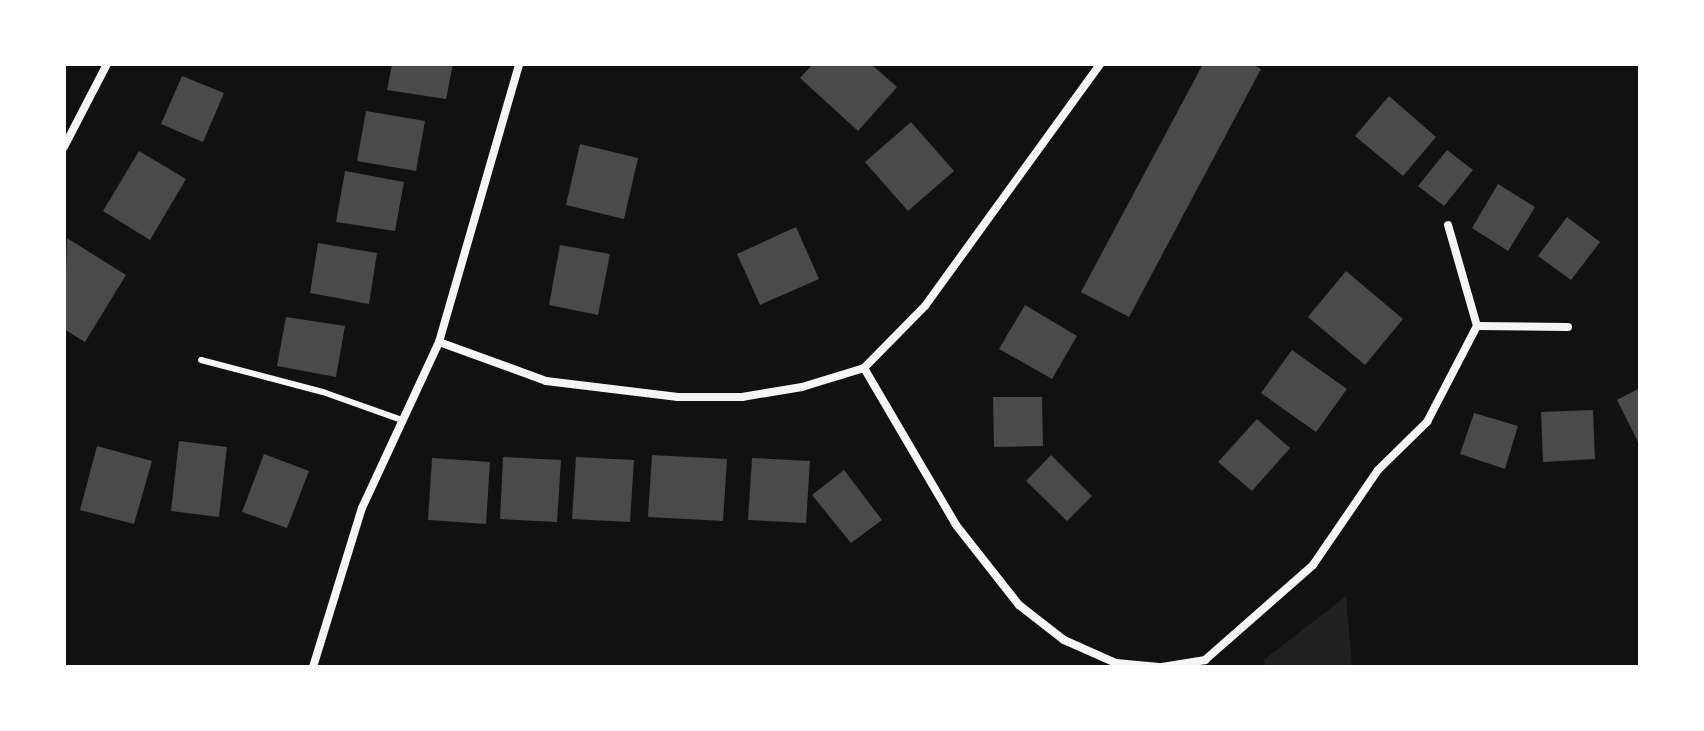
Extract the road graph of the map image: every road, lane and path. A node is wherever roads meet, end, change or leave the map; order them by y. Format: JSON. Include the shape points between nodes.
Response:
{"nodes":[{"id":1,"x":107,"y":64,"type":"edge"},
{"id":2,"x":519,"y":64,"type":"edge"},
{"id":3,"x":1100,"y":64,"type":"edge"},
{"id":4,"x":64,"y":147,"type":"edge"},
{"id":5,"x":1448,"y":225,"type":"dead end"},
{"id":6,"x":1477,"y":326,"type":"junction"},
{"id":7,"x":1568,"y":327,"type":"dead end"},
{"id":8,"x":439,"y":342,"type":"junction"},
{"id":9,"x":201,"y":360,"type":"dead end"},
{"id":10,"x":864,"y":368,"type":"junction"},
{"id":11,"x":399,"y":419,"type":"junction"},
{"id":12,"x":313,"y":667,"type":"edge"},
{"id":13,"x":1161,"y":667,"type":"edge"}],
"edges":[{"from":1,"to":4,"type":"street"},
{"from":2,"to":8,"type":"street"},
{"from":3,"to":10,"type":"street","via":[[925,306]]},
{"from":5,"to":6,"type":"street"},
{"from":6,"to":7,"type":"street"},
{"from":6,"to":13,"type":"street","via":[[1427,422],[1378,470],[1313,565],[1205,660]]},
{"from":8,"to":10,"type":"street","via":[[546,381],[678,397],[742,397],[802,387]]},
{"from":8,"to":11,"type":"street"},
{"from":9,"to":11,"type":"lane","via":[[323,392]]},
{"from":10,"to":13,"type":"street","via":[[956,525],[1019,605],[1064,640],[1103,657]]},
{"from":11,"to":12,"type":"street","via":[[362,508]]}]}
